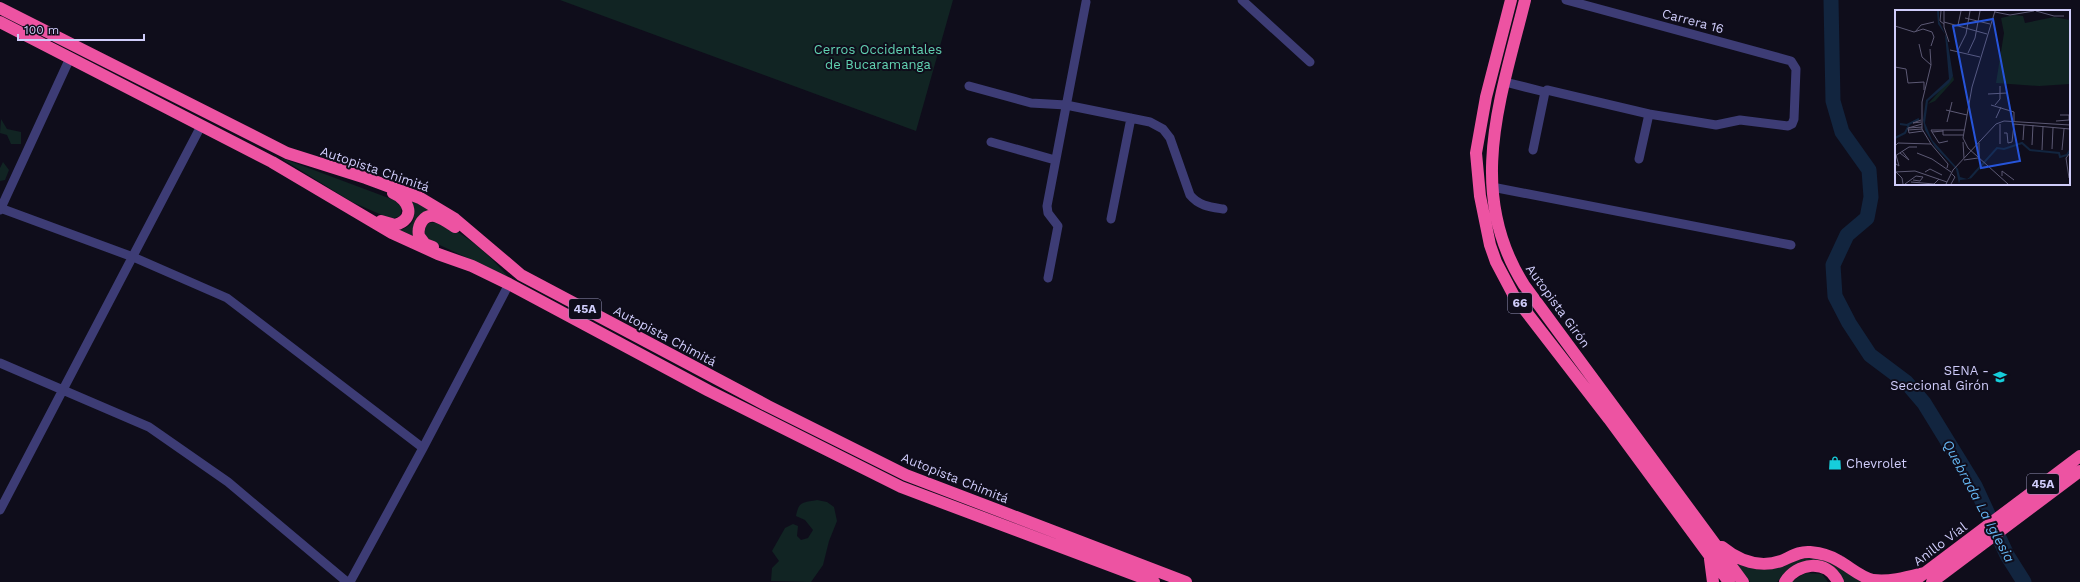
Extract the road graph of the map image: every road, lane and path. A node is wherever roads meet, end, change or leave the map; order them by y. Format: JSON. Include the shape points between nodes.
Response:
{"nodes":[{"id":1,"x":1242,"y":0,"type":"edge"},
{"id":2,"x":1511,"y":0,"type":"edge"},
{"id":3,"x":1525,"y":0,"type":"edge"},
{"id":4,"x":1566,"y":0,"type":"edge"},
{"id":5,"x":1086,"y":2,"type":"dead end"},
{"id":6,"x":0,"y":8,"type":"edge"},
{"id":7,"x":0,"y":22,"type":"edge"},
{"id":8,"x":70,"y":58,"type":"junction"},
{"id":9,"x":1310,"y":62,"type":"dead end"},
{"id":10,"x":1505,"y":82,"type":"junction"},
{"id":11,"x":969,"y":86,"type":"dead end"},
{"id":12,"x":1545,"y":92,"type":"junction"},
{"id":13,"x":1066,"y":105,"type":"junction"},
{"id":14,"x":1649,"y":114,"type":"junction"},
{"id":15,"x":1131,"y":118,"type":"junction"},
{"id":16,"x":201,"y":126,"type":"junction"},
{"id":17,"x":991,"y":142,"type":"dead end"},
{"id":18,"x":1533,"y":150,"type":"dead end"},
{"id":19,"x":1639,"y":159,"type":"dead end"},
{"id":20,"x":1055,"y":160,"type":"junction"},
{"id":21,"x":339,"y":171,"type":"junction"},
{"id":22,"x":1492,"y":188,"type":"junction"},
{"id":23,"x":343,"y":204,"type":"junction"},
{"id":24,"x":0,"y":209,"type":"edge"},
{"id":25,"x":1223,"y":209,"type":"dead end"},
{"id":26,"x":1111,"y":219,"type":"dead end"},
{"id":27,"x":483,"y":241,"type":"junction"},
{"id":28,"x":1791,"y":245,"type":"dead end"},
{"id":29,"x":133,"y":257,"type":"junction"},
{"id":30,"x":472,"y":266,"type":"junction"},
{"id":31,"x":1048,"y":278,"type":"dead end"},
{"id":32,"x":509,"y":284,"type":"junction"},
{"id":33,"x":0,"y":363,"type":"edge"},
{"id":34,"x":64,"y":389,"type":"junction"},
{"id":35,"x":423,"y":448,"type":"junction"},
{"id":36,"x":2080,"y":456,"type":"edge"},
{"id":37,"x":2080,"y":471,"type":"edge"},
{"id":38,"x":0,"y":510,"type":"edge"},
{"id":39,"x":2008,"y":517,"type":"junction"},
{"id":40,"x":1712,"y":539,"type":"junction"},
{"id":41,"x":1710,"y":556,"type":"junction"},
{"id":42,"x":1928,"y":578,"type":"edge"},
{"id":43,"x":347,"y":582,"type":"edge"},
{"id":44,"x":350,"y":582,"type":"edge"},
{"id":45,"x":1154,"y":582,"type":"edge"},
{"id":46,"x":1186,"y":582,"type":"edge"},
{"id":47,"x":1713,"y":582,"type":"edge"},
{"id":48,"x":1729,"y":582,"type":"edge"},
{"id":49,"x":1744,"y":582,"type":"edge"},
{"id":50,"x":1785,"y":582,"type":"edge"},
{"id":51,"x":1838,"y":582,"type":"edge"},
{"id":52,"x":1912,"y":582,"type":"edge"}],
"edges":[{"from":1,"to":9,"type":"street"},
{"from":2,"to":41,"type":"highway","number":"66","via":[[1486,97],[1476,153],[1480,196],[1490,245],[1500,271],[1514,296]]},
{"from":3,"to":10,"type":"highway","name":"Autopista Girón","number":"66"},
{"from":4,"to":14,"type":"street","name":"Carrera 16","via":[[1791,61],[1796,69],[1794,119],[1788,126],[1740,120],[1716,125]]},
{"from":5,"to":13,"type":"street"},
{"from":6,"to":21,"type":"highway","name":"Autopista Chimitá","number":"45A","via":[[275,148]]},
{"from":7,"to":8,"type":"highway","name":"Autopista Chimitá","number":"45A"},
{"from":8,"to":16,"type":"highway","name":"Autopista Chimitá","number":"45A"},
{"from":8,"to":24,"type":"street"},
{"from":10,"to":12,"type":"street"},
{"from":10,"to":22,"type":"highway","name":"Autopista Girón","number":"66","via":[[1493,130]]},
{"from":11,"to":13,"type":"street","via":[[1031,102]]},
{"from":12,"to":14,"type":"street","via":[[1549,90]]},
{"from":12,"to":18,"type":"street"},
{"from":13,"to":15,"type":"street"},
{"from":13,"to":20,"type":"street"},
{"from":14,"to":19,"type":"street"},
{"from":15,"to":25,"type":"street","via":[[1150,122],[1163,129],[1170,138],[1190,195],[1195,202]]},
{"from":15,"to":26,"type":"street"},
{"from":16,"to":23,"type":"highway","name":"Autopista Chimitá","number":"45A","via":[[272,162]]},
{"from":16,"to":29,"type":"street"},
{"from":17,"to":20,"type":"street"},
{"from":20,"to":31,"type":"street","via":[[1047,206],[1048,213],[1058,226]]},
{"from":21,"to":23,"type":"highway","via":[[401,197],[408,210],[403,221],[391,225],[355,206]]},
{"from":21,"to":27,"type":"highway","name":"Autopista Chimitá","number":"45A","via":[[420,198],[446,212]]},
{"from":22,"to":28,"type":"street"},
{"from":22,"to":40,"type":"highway","name":"Autopista Girón","number":"66","via":[[1499,229],[1514,270]]},
{"from":23,"to":30,"type":"highway","name":"Autopista Chimitá","number":"45A","via":[[412,243]]},
{"from":24,"to":29,"type":"street"},
{"from":27,"to":30,"type":"highway","via":[[435,216],[427,217],[419,225],[419,236],[425,244]]},
{"from":27,"to":46,"type":"highway","name":"Autopista Chimitá","number":"45A","via":[[521,275],[768,406],[906,475]]},
{"from":29,"to":34,"type":"street"},
{"from":29,"to":35,"type":"street","via":[[227,298]]},
{"from":30,"to":32,"type":"highway","name":"Autopista Chimitá","number":"45A"},
{"from":32,"to":35,"type":"street"},
{"from":32,"to":45,"type":"highway","name":"Autopista Chimitá","number":"45A","via":[[709,391],[901,487]]},
{"from":33,"to":34,"type":"street"},
{"from":34,"to":38,"type":"street"},
{"from":34,"to":43,"type":"street","via":[[150,427],[228,482]]},
{"from":35,"to":44,"type":"street"},
{"from":36,"to":39,"type":"highway","name":"Anillo Víal","number":"45A"},
{"from":37,"to":39,"type":"highway","name":"Anillo Víal","number":"45A"},
{"from":39,"to":42,"type":"highway","name":"Anillo Víal","number":"45A"},
{"from":40,"to":42,"type":"highway","via":[[1741,560],[1754,563],[1768,564],[1808,552],[1838,560],[1872,580]]},
{"from":40,"to":49,"type":"highway","name":"Autopista Girón","number":"66"},
{"from":41,"to":47,"type":"highway"},
{"from":41,"to":48,"type":"highway","number":"66"},
{"from":42,"to":52,"type":"highway","name":"Anillo Víal","number":"45A"},
{"from":50,"to":51,"type":"highway","via":[[1797,569],[1808,565],[1828,571]]}]}
